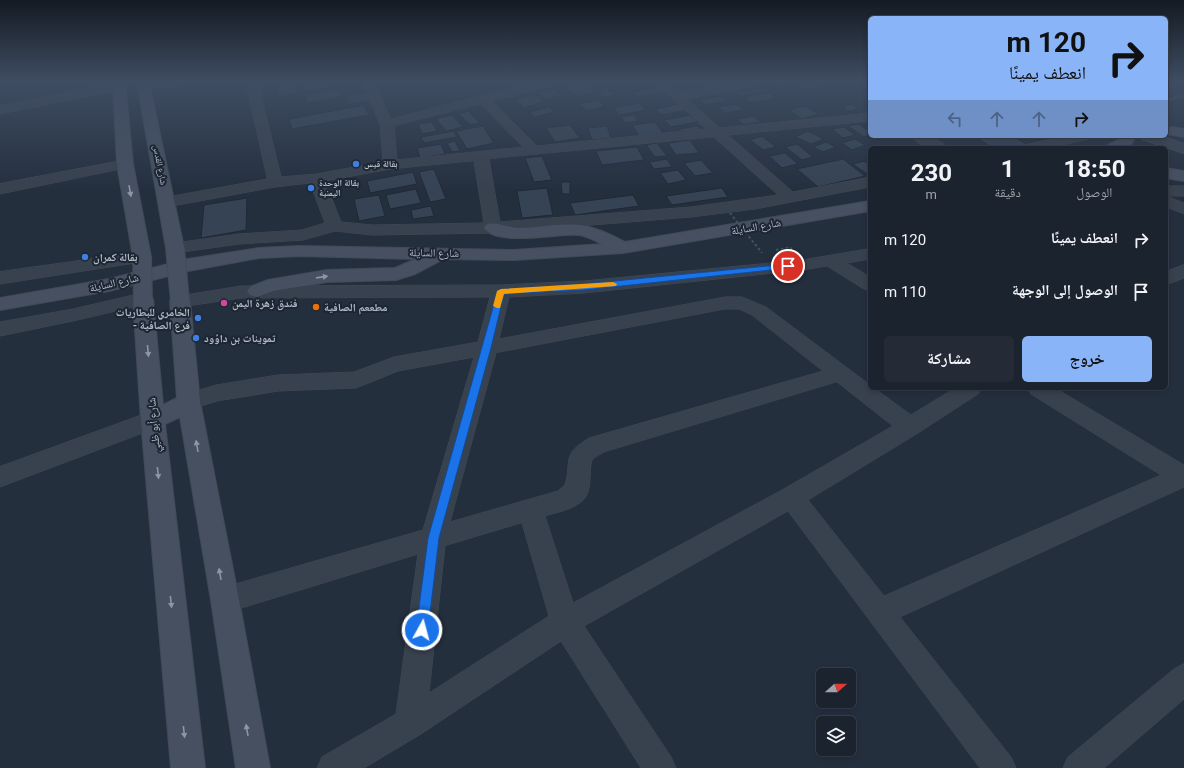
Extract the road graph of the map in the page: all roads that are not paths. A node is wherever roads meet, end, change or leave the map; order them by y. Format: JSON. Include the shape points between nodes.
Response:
{"nodes":[{"id":1,"x":122,"y":118,"type":"edge"},
{"id":2,"x":150,"y":118,"type":"edge"},
{"id":3,"x":260,"y":118,"type":"edge"},
{"id":4,"x":384,"y":118,"type":"edge"},
{"id":5,"x":412,"y":118,"type":"edge"},
{"id":6,"x":501,"y":118,"type":"edge"},
{"id":7,"x":700,"y":118,"type":"edge"},
{"id":8,"x":861,"y":118,"type":"edge"},
{"id":9,"x":387,"y":124,"type":"junction"},
{"id":10,"x":1175,"y":131,"type":"edge"},
{"id":11,"x":715,"y":132,"type":"junction"},
{"id":12,"x":922,"y":138,"type":"edge"},
{"id":13,"x":1074,"y":138,"type":"edge"},
{"id":14,"x":1127,"y":138,"type":"edge"},
{"id":15,"x":1153,"y":138,"type":"edge"},
{"id":16,"x":1184,"y":141,"type":"edge"},
{"id":17,"x":936,"y":146,"type":"edge"},
{"id":18,"x":1040,"y":146,"type":"edge"},
{"id":19,"x":1117,"y":146,"type":"edge"},
{"id":20,"x":1184,"y":149,"type":"edge"},
{"id":21,"x":533,"y":150,"type":"junction"},
{"id":22,"x":481,"y":157,"type":"junction"},
{"id":23,"x":1184,"y":163,"type":"edge"},
{"id":24,"x":125,"y":164,"type":"junction"},
{"id":25,"x":390,"y":165,"type":"junction"},
{"id":26,"x":1168,"y":166,"type":"edge"},
{"id":27,"x":1168,"y":173,"type":"edge"},
{"id":28,"x":1184,"y":176,"type":"edge"},
{"id":29,"x":316,"y":178,"type":"junction"},
{"id":30,"x":275,"y":182,"type":"junction"},
{"id":31,"x":868,"y":182,"type":"edge"},
{"id":32,"x":0,"y":189,"type":"edge"},
{"id":33,"x":1184,"y":191,"type":"edge"},
{"id":34,"x":1168,"y":192,"type":"edge"},
{"id":35,"x":790,"y":198,"type":"junction"},
{"id":36,"x":167,"y":202,"type":"junction"},
{"id":37,"x":1168,"y":202,"type":"edge"},
{"id":38,"x":868,"y":206,"type":"edge"},
{"id":39,"x":1184,"y":209,"type":"edge"},
{"id":40,"x":334,"y":226,"type":"junction"},
{"id":41,"x":493,"y":228,"type":"junction"},
{"id":42,"x":175,"y":248,"type":"junction"},
{"id":43,"x":622,"y":248,"type":"junction"},
{"id":44,"x":439,"y":254,"type":"junction"},
{"id":45,"x":868,"y":254,"type":"edge"},
{"id":46,"x":142,"y":256,"type":"junction"},
{"id":47,"x":831,"y":261,"type":"junction"},
{"id":48,"x":1184,"y":271,"type":"edge"},
{"id":49,"x":0,"y":278,"type":"edge"},
{"id":50,"x":1168,"y":278,"type":"edge"},
{"id":51,"x":868,"y":284,"type":"edge"},
{"id":52,"x":257,"y":291,"type":"junction"},
{"id":53,"x":501,"y":291,"type":"junction"},
{"id":54,"x":143,"y":299,"type":"junction"},
{"id":55,"x":180,"y":301,"type":"junction"},
{"id":56,"x":0,"y":304,"type":"edge"},
{"id":57,"x":0,"y":328,"type":"edge"},
{"id":58,"x":487,"y":348,"type":"junction"},
{"id":59,"x":840,"y":374,"type":"junction"},
{"id":60,"x":968,"y":390,"type":"edge"},
{"id":61,"x":1041,"y":390,"type":"edge"},
{"id":62,"x":189,"y":402,"type":"junction"},
{"id":63,"x":153,"y":420,"type":"junction"},
{"id":64,"x":910,"y":428,"type":"junction"},
{"id":65,"x":1183,"y":476,"type":"edge"},
{"id":66,"x":0,"y":477,"type":"edge"},
{"id":67,"x":791,"y":497,"type":"junction"},
{"id":68,"x":531,"y":510,"type":"junction"},
{"id":69,"x":433,"y":538,"type":"junction"},
{"id":70,"x":225,"y":600,"type":"junction"},
{"id":71,"x":880,"y":612,"type":"junction"},
{"id":72,"x":565,"y":622,"type":"junction"},
{"id":73,"x":1184,"y":679,"type":"edge"},
{"id":74,"x":410,"y":723,"type":"junction"},
{"id":75,"x":188,"y":768,"type":"edge"},
{"id":76,"x":253,"y":768,"type":"edge"},
{"id":77,"x":334,"y":768,"type":"edge"},
{"id":78,"x":660,"y":768,"type":"edge"},
{"id":79,"x":1000,"y":768,"type":"edge"},
{"id":80,"x":1079,"y":768,"type":"edge"}],
"edges":[{"from":1,"to":24,"type":"main road","name":"شارع أبو ظبي"},
{"from":2,"to":36,"type":"main road","name":"شارع القدس"},
{"from":3,"to":30,"type":"street"},
{"from":4,"to":9,"type":"street"},
{"from":5,"to":9,"type":"street"},
{"from":6,"to":21,"type":"street"},
{"from":7,"to":11,"type":"street"},
{"from":8,"to":11,"type":"street"},
{"from":9,"to":25,"type":"street"},
{"from":10,"to":16,"type":"street"},
{"from":11,"to":21,"type":"street"},
{"from":11,"to":35,"type":"street"},
{"from":12,"to":17,"type":"street"},
{"from":13,"to":18,"type":"street"},
{"from":14,"to":19,"type":"main road","via":[[1126,142]]},
{"from":15,"to":20,"type":"street"},
{"from":21,"to":22,"type":"street"},
{"from":22,"to":25,"type":"street"},
{"from":22,"to":41,"type":"street"},
{"from":23,"to":26,"type":"main road"},
{"from":24,"to":32,"type":"street"},
{"from":24,"to":46,"type":"main road","name":"شارع أبو ظبي","one_way":true},
{"from":25,"to":29,"type":"street"},
{"from":27,"to":28,"type":"main road"},
{"from":29,"to":30,"type":"street"},
{"from":29,"to":40,"type":"street"},
{"from":30,"to":36,"type":"street"},
{"from":31,"to":35,"type":"street"},
{"from":33,"to":34,"type":"street"},
{"from":35,"to":41,"type":"street","via":[[691,212]]},
{"from":36,"to":42,"type":"main road","name":"شارع القدس"},
{"from":37,"to":39,"type":"street"},
{"from":38,"to":43,"type":"main road","name":"شارع السايلة"},
{"from":40,"to":41,"type":"street","via":[[372,230]]},
{"from":40,"to":42,"type":"street","via":[[303,236],[239,239]]},
{"from":41,"to":43,"type":"main road","via":[[504,232],[583,231],[596,234]]},
{"from":42,"to":55,"type":"main road","bridge":true},
{"from":43,"to":44,"type":"main road","name":"شارع السايلة","via":[[514,255]]},
{"from":52,"to":44,"type":"main road","one_way":true,"via":[[274,285],[326,276],[396,274]]},
{"from":44,"to":56,"type":"main road","name":"شارع السايلة","via":[[299,251],[259,253],[188,265],[109,285]]},
{"from":45,"to":47,"type":"street"},
{"from":46,"to":49,"type":"street"},
{"from":46,"to":54,"type":"main road","name":"شارع أبو ظبي","bridge":true},
{"from":47,"to":51,"type":"street"},
{"from":47,"to":53,"type":"street","via":[[584,287]]},
{"from":48,"to":50,"type":"street"},
{"from":52,"to":53,"type":"street"},
{"from":52,"to":55,"type":"street"},
{"from":53,"to":58,"type":"street"},
{"from":54,"to":57,"type":"street"},
{"from":54,"to":63,"type":"main road","name":"شارع أبو ظبي","one_way":true},
{"from":55,"to":62,"type":"main road"},
{"from":58,"to":59,"type":"street","via":[[725,303],[742,303],[759,311]]},
{"from":58,"to":62,"type":"street","via":[[394,364],[356,380],[278,383],[216,393]]},
{"from":58,"to":69,"type":"street"},
{"from":59,"to":64,"type":"street"},
{"from":59,"to":68,"type":"street","via":[[597,445],[585,452],[579,462],[576,491],[565,499]]},
{"from":60,"to":64,"type":"street"},
{"from":61,"to":65,"type":"street"},
{"from":62,"to":63,"type":"main road"},
{"from":70,"to":62,"type":"main road","one_way":true},
{"from":63,"to":66,"type":"street"},
{"from":63,"to":75,"type":"main road","name":"شارع أبو ظبي","one_way":true},
{"from":64,"to":67,"type":"street"},
{"from":65,"to":71,"type":"street"},
{"from":67,"to":71,"type":"street"},
{"from":67,"to":72,"type":"street"},
{"from":68,"to":69,"type":"street"},
{"from":68,"to":72,"type":"street"},
{"from":69,"to":70,"type":"street"},
{"from":69,"to":74,"type":"street"},
{"from":76,"to":70,"type":"main road","one_way":true},
{"from":71,"to":79,"type":"street"},
{"from":72,"to":74,"type":"street"},
{"from":72,"to":78,"type":"street"},
{"from":73,"to":80,"type":"street"},
{"from":74,"to":77,"type":"street"}]}
